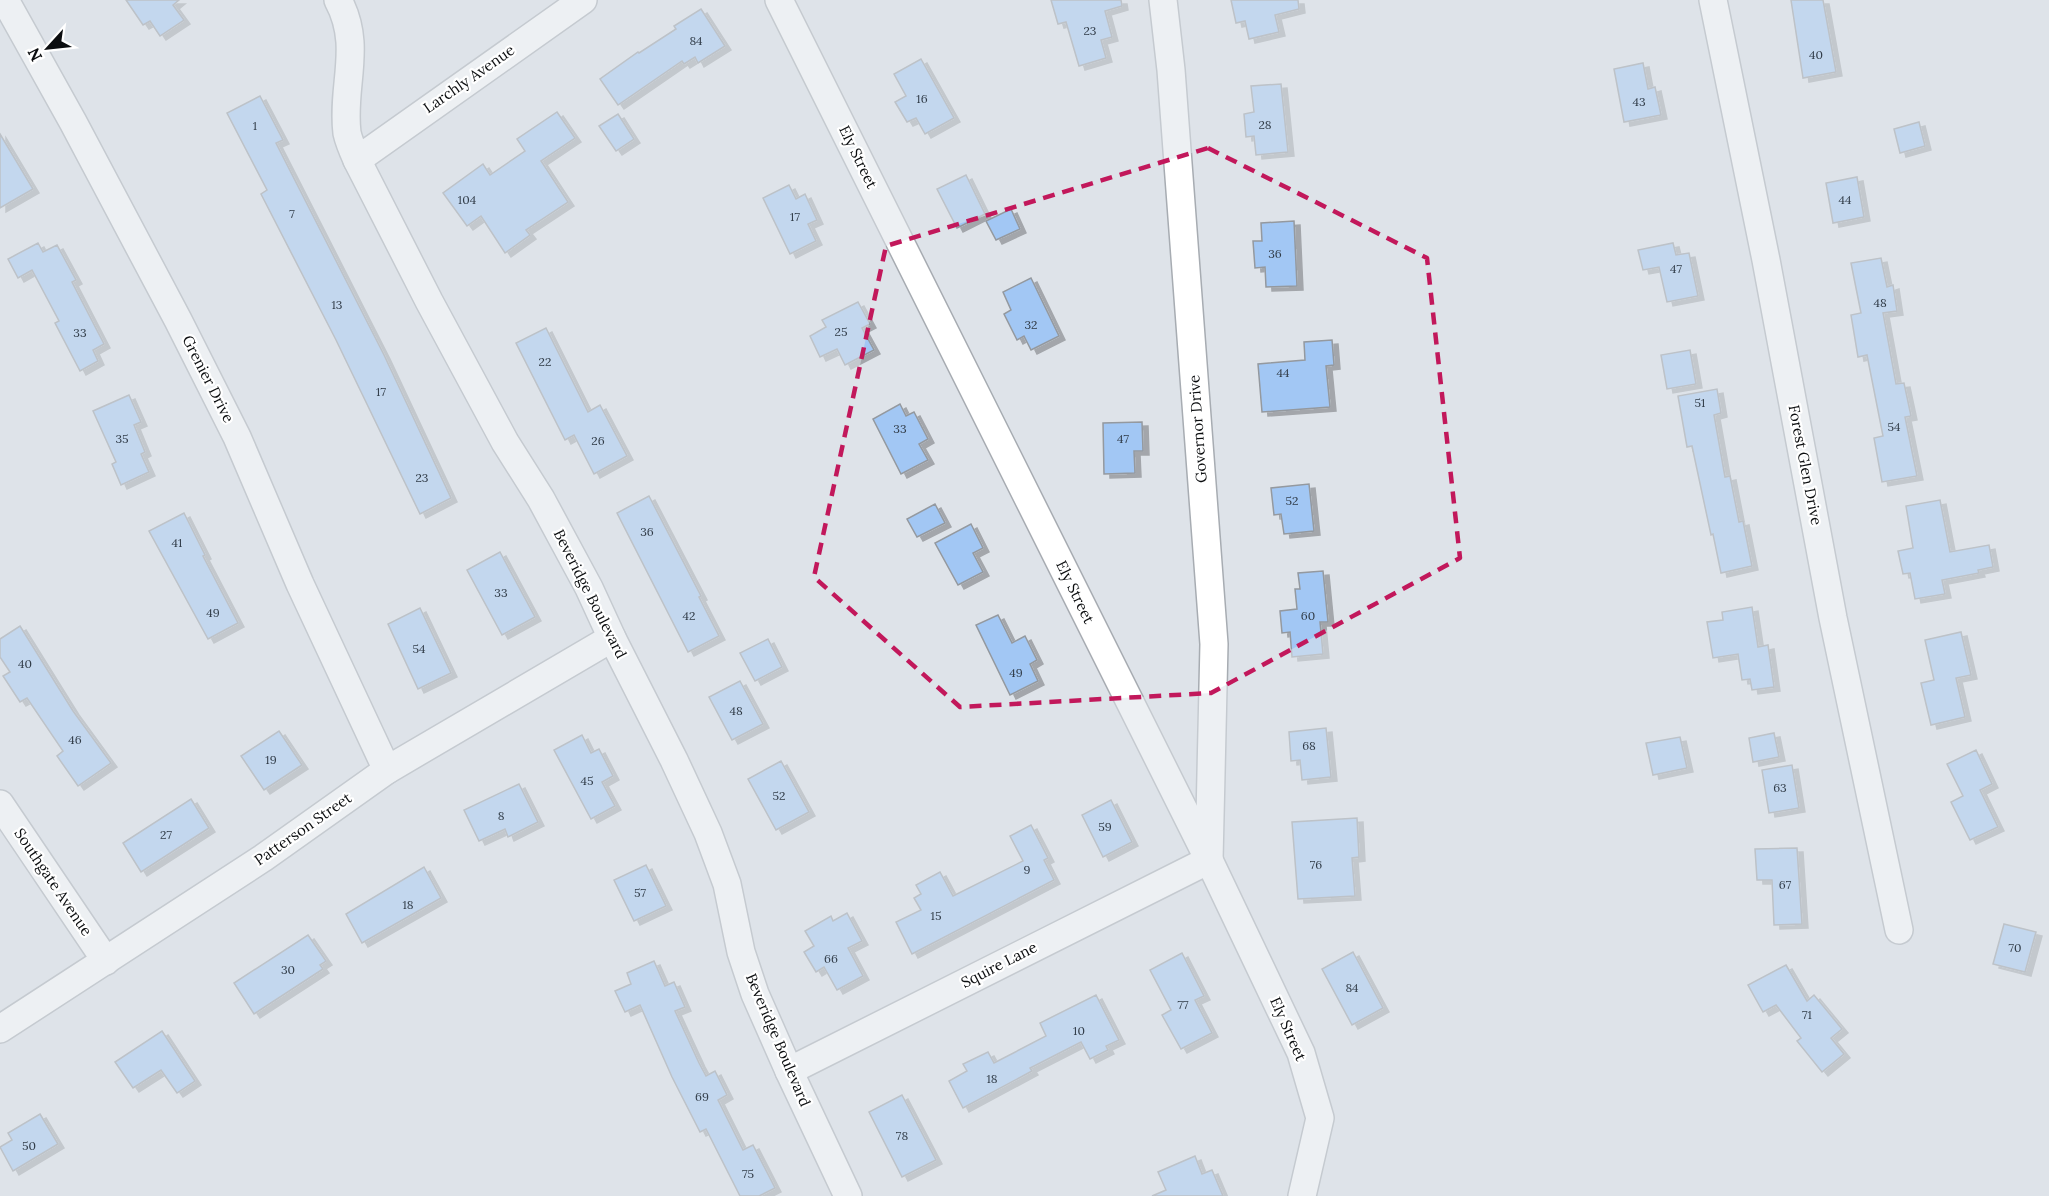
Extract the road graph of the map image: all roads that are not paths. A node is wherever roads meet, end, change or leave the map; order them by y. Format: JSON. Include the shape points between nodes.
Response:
{"nodes":[{"id":1,"x":5,"y":0,"type":"edge"},
{"id":2,"x":338,"y":0,"type":"edge"},
{"id":3,"x":583,"y":0,"type":"edge"},
{"id":4,"x":779,"y":0,"type":"edge"},
{"id":5,"x":1163,"y":0,"type":"edge"},
{"id":6,"x":1713,"y":0,"type":"edge"},
{"id":7,"x":357,"y":160,"type":"junction"},
{"id":8,"x":612,"y":638,"type":"junction"},
{"id":9,"x":387,"y":770,"type":"junction"},
{"id":10,"x":0,"y":804,"type":"edge"},
{"id":11,"x":1209,"y":860,"type":"junction"},
{"id":12,"x":1899,"y":930,"type":"dead end"},
{"id":13,"x":106,"y":961,"type":"junction"},
{"id":14,"x":0,"y":1029,"type":"edge"},
{"id":15,"x":789,"y":1071,"type":"junction"},
{"id":16,"x":849,"y":1196,"type":"edge"},
{"id":17,"x":1302,"y":1196,"type":"edge"}],
"edges":[{"from":1,"to":9,"type":"street","name":"Grenier Drive","via":[[237,437]]},
{"from":2,"to":7,"type":"street","name":"Beveridge Boulevard","via":[[351,38],[346,107],[348,135]]},
{"from":3,"to":7,"type":"street","name":"Larchly Avenue"},
{"from":4,"to":11,"type":"street","name":"Ely Street"},
{"from":5,"to":11,"type":"street","name":"Governor Drive","via":[[1214,644]]},
{"from":6,"to":12,"type":"street","name":"Forest Glen Drive","via":[[1833,618]]},
{"from":7,"to":8,"type":"street","name":"Beveridge Boulevard","via":[[505,442],[590,588]]},
{"from":8,"to":9,"type":"street","name":"Patterson Street"},
{"from":8,"to":15,"type":"street","name":"Beveridge Boulevard","via":[[708,833],[727,884],[755,994]]},
{"from":9,"to":13,"type":"street","name":"Patterson Street","via":[[263,858]]},
{"from":10,"to":13,"type":"street","name":"Southgate Avenue"},
{"from":11,"to":15,"type":"street","name":"Squire Lane"},
{"from":11,"to":17,"type":"street","name":"Ely Street","via":[[1300,1053],[1320,1118]]},
{"from":13,"to":14,"type":"street","name":"Patterson Street"},
{"from":15,"to":16,"type":"street","name":"Beveridge Boulevard"}]}
